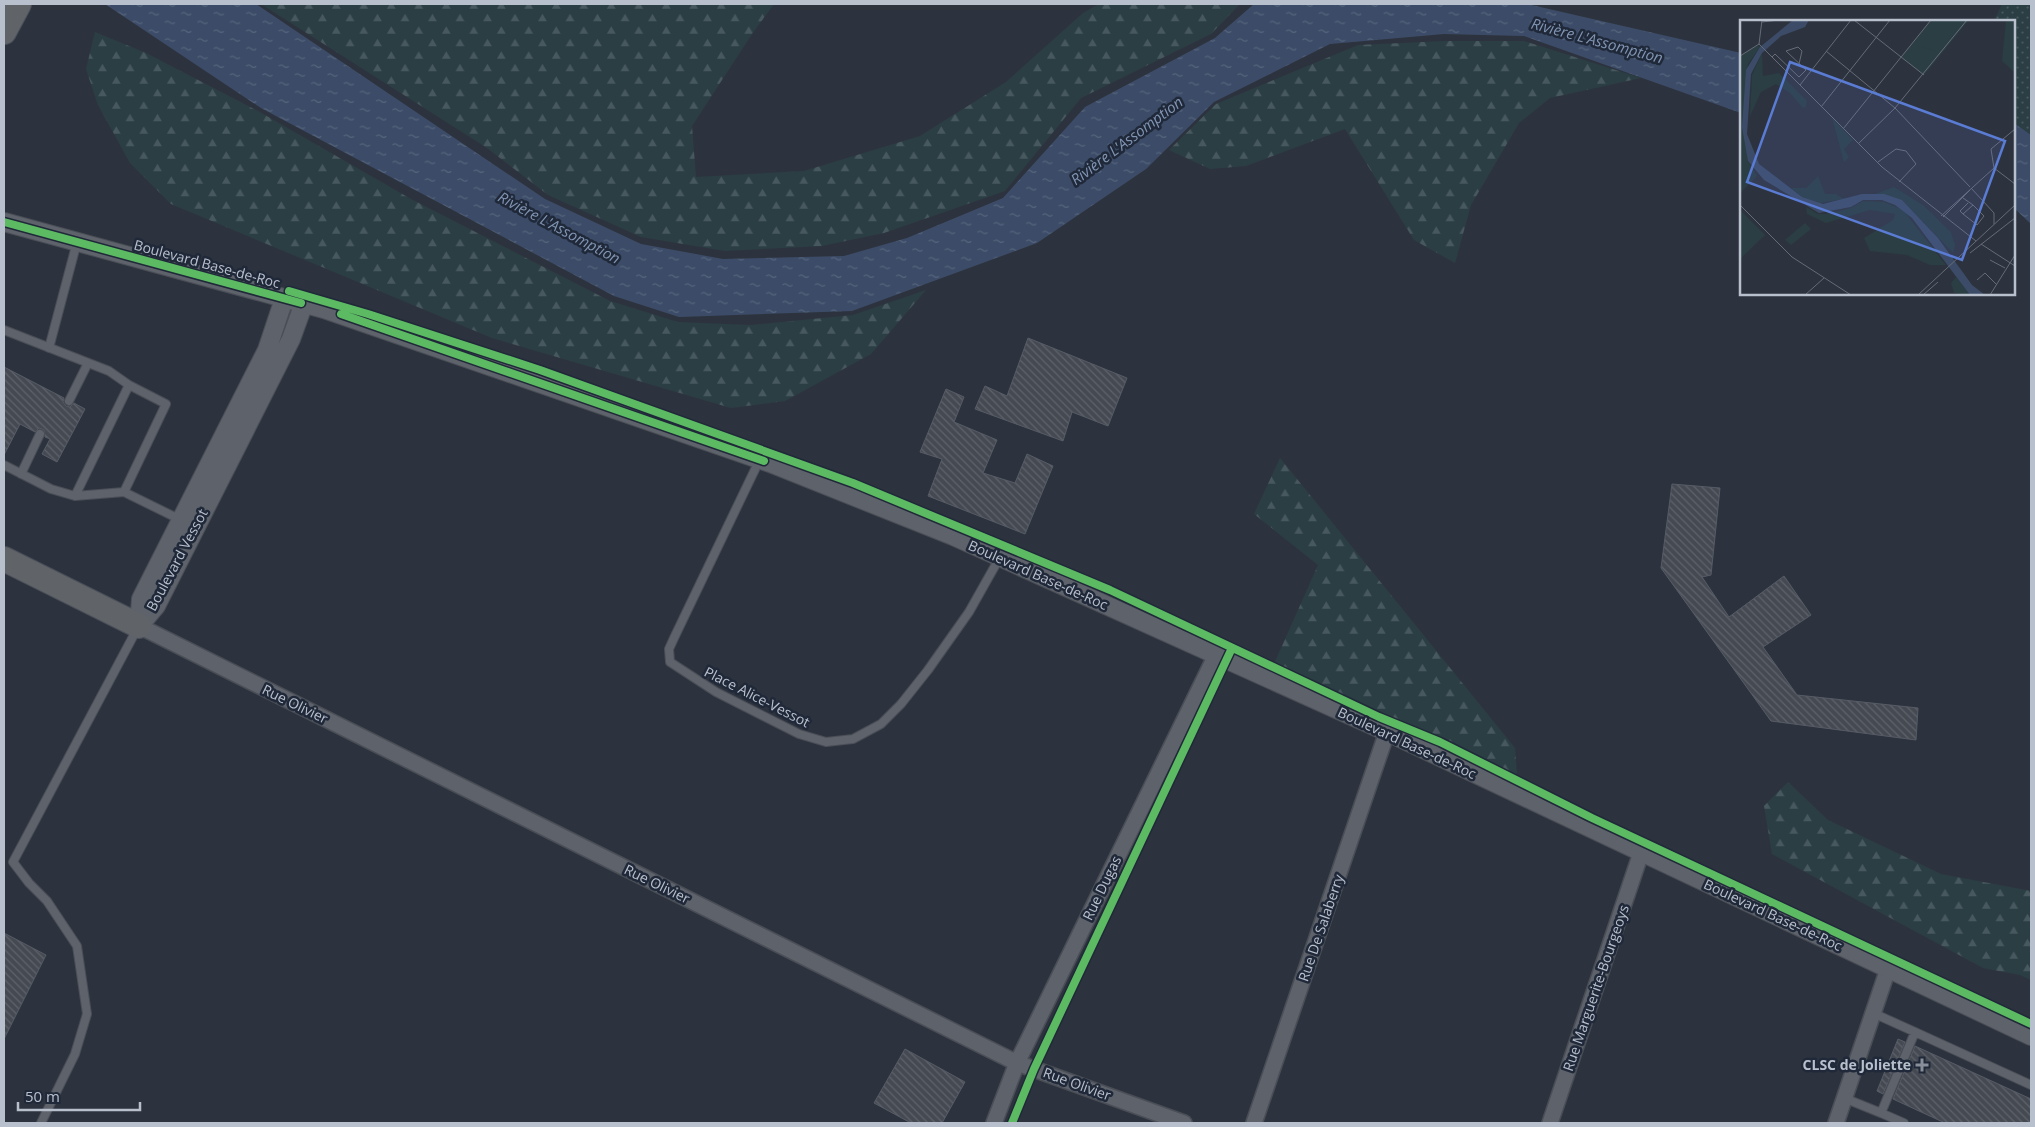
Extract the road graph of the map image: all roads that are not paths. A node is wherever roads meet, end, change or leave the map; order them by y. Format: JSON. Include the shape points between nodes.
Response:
{"nodes":[{"id":1,"x":19,"y":4,"type":"edge"},
{"id":2,"x":4,"y":32,"type":"edge"},
{"id":3,"x":4,"y":222,"type":"edge"},
{"id":4,"x":77,"y":242,"type":"junction"},
{"id":5,"x":284,"y":298,"type":"junction"},
{"id":6,"x":304,"y":303,"type":"junction"},
{"id":7,"x":4,"y":330,"type":"edge"},
{"id":8,"x":48,"y":348,"type":"junction"},
{"id":9,"x":88,"y":363,"type":"junction"},
{"id":10,"x":129,"y":385,"type":"junction"},
{"id":11,"x":69,"y":401,"type":"dead end"},
{"id":12,"x":40,"y":434,"type":"dead end"},
{"id":13,"x":760,"y":459,"type":"junction"},
{"id":14,"x":4,"y":465,"type":"edge"},
{"id":15,"x":21,"y":474,"type":"junction"},
{"id":16,"x":124,"y":492,"type":"junction"},
{"id":17,"x":75,"y":496,"type":"junction"},
{"id":18,"x":181,"y":520,"type":"junction"},
{"id":19,"x":1000,"y":558,"type":"junction"},
{"id":20,"x":4,"y":559,"type":"edge"},
{"id":21,"x":139,"y":626,"type":"junction"},
{"id":22,"x":1216,"y":655,"type":"junction"},
{"id":23,"x":1387,"y":732,"type":"junction"},
{"id":24,"x":1641,"y":853,"type":"junction"},
{"id":25,"x":4,"y":858,"type":"edge"},
{"id":26,"x":13,"y":862,"type":"junction"},
{"id":27,"x":1888,"y":969,"type":"junction"},
{"id":28,"x":1873,"y":1013,"type":"junction"},
{"id":29,"x":1915,"y":1032,"type":"junction"},
{"id":30,"x":2031,"y":1036,"type":"edge"},
{"id":31,"x":1017,"y":1063,"type":"junction"},
{"id":32,"x":2031,"y":1084,"type":"edge"},
{"id":33,"x":1844,"y":1098,"type":"junction"},
{"id":34,"x":1881,"y":1113,"type":"junction"},
{"id":35,"x":41,"y":1123,"type":"edge"},
{"id":36,"x":994,"y":1123,"type":"edge"},
{"id":37,"x":1184,"y":1123,"type":"edge"},
{"id":38,"x":1254,"y":1123,"type":"edge"},
{"id":39,"x":1550,"y":1123,"type":"edge"},
{"id":40,"x":1836,"y":1123,"type":"edge"},
{"id":41,"x":1904,"y":1123,"type":"edge"}],
"edges":[{"from":1,"to":2,"type":"highway"},
{"from":3,"to":4,"type":"street","name":"Boulevard Base-de-Roc"},
{"from":4,"to":5,"type":"street","name":"Boulevard Base-de-Roc"},
{"from":4,"to":8,"type":"lane"},
{"from":5,"to":6,"type":"street","name":"Boulevard Base-de-Roc"},
{"from":5,"to":18,"type":"street","name":"Boulevard Vessot","via":[[267,350]]},
{"from":6,"to":13,"type":"street","name":"Boulevard Base-de-Roc"},
{"from":6,"to":21,"type":"street","name":"Boulevard Vessot","via":[[291,339],[161,597]]},
{"from":7,"to":8,"type":"lane"},
{"from":8,"to":9,"type":"lane"},
{"from":9,"to":10,"type":"lane","via":[[109,371]]},
{"from":9,"to":11,"type":"lane"},
{"from":10,"to":16,"type":"lane","via":[[166,404]]},
{"from":10,"to":17,"type":"lane"},
{"from":12,"to":15,"type":"lane"},
{"from":13,"to":19,"type":"street","name":"Boulevard Base-de-Roc","via":[[944,532]]},
{"from":13,"to":19,"type":"lane","name":"Place Alice-Vessot","via":[[674,638],[670,662],[716,692],[799,734],[826,742],[853,739],[881,724],[928,670],[969,612]]},
{"from":14,"to":15,"type":"lane"},
{"from":15,"to":17,"type":"lane","via":[[51,489]]},
{"from":16,"to":17,"type":"lane"},
{"from":16,"to":18,"type":"lane"},
{"from":18,"to":21,"type":"street","name":"Boulevard Vessot","via":[[141,600]]},
{"from":19,"to":22,"type":"street","name":"Boulevard Base-de-Roc"},
{"from":20,"to":21,"type":"highway"},
{"from":21,"to":26,"type":"lane"},
{"from":21,"to":31,"type":"street","name":"Rue Olivier"},
{"from":22,"to":23,"type":"street","name":"Boulevard Base-de-Roc"},
{"from":22,"to":31,"type":"street","name":"Rue Dugas"},
{"from":23,"to":24,"type":"street","name":"Boulevard Base-de-Roc"},
{"from":23,"to":38,"type":"street","name":"Rue De Salaberry"},
{"from":24,"to":27,"type":"street","name":"Boulevard Base-de-Roc"},
{"from":24,"to":39,"type":"street","name":"Rue Marguerite-Bourgeoys"},
{"from":25,"to":26,"type":"lane"},
{"from":26,"to":35,"type":"lane","via":[[47,901],[77,946],[87,1014],[75,1054]]},
{"from":27,"to":28,"type":"street"},
{"from":27,"to":30,"type":"street","name":"Boulevard Base-de-Roc"},
{"from":28,"to":29,"type":"lane"},
{"from":28,"to":33,"type":"street"},
{"from":29,"to":32,"type":"lane"},
{"from":29,"to":34,"type":"lane"},
{"from":31,"to":36,"type":"street","name":"Rue Dugas"},
{"from":31,"to":37,"type":"street","name":"Rue Olivier"},
{"from":33,"to":34,"type":"lane"},
{"from":33,"to":40,"type":"street"},
{"from":34,"to":41,"type":"lane"}]}
